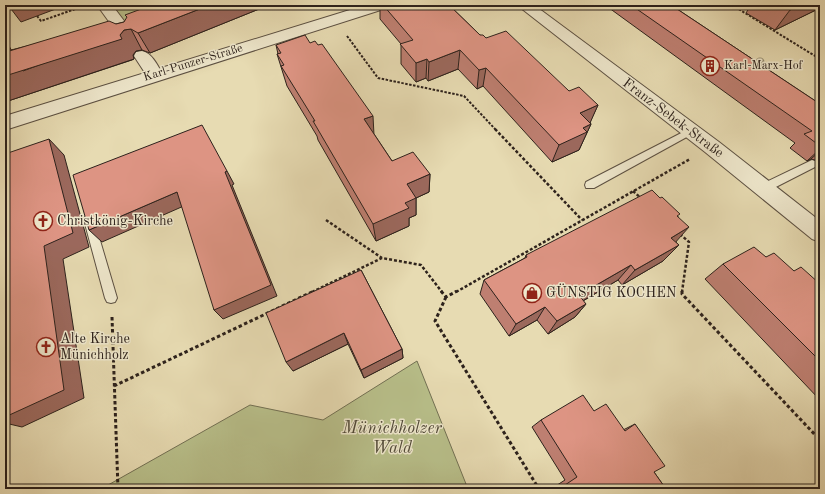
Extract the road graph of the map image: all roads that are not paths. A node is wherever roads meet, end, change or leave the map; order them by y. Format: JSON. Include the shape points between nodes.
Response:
{"nodes":[{"id":1,"x":104,"y":5,"type":"edge"},
{"id":2,"x":382,"y":5,"type":"edge"},
{"id":3,"x":524,"y":5,"type":"edge"},
{"id":4,"x":129,"y":38,"type":"edge"},
{"id":5,"x":142,"y":56,"type":"edge"},
{"id":6,"x":155,"y":75,"type":"junction"},
{"id":7,"x":5,"y":122,"type":"edge"},
{"id":8,"x":691,"y":131,"type":"junction"},
{"id":9,"x":812,"y":164,"type":"dead end"},
{"id":10,"x":590,"y":185,"type":"dead end"},
{"id":11,"x":764,"y":188,"type":"junction"},
{"id":12,"x":86,"y":212,"type":"edge"},
{"id":13,"x":820,"y":233,"type":"edge"},
{"id":14,"x":111,"y":298,"type":"road end"}],
"edges":[{"from":1,"to":4,"type":"street"},
{"from":2,"to":6,"type":"street","name":"Karl-Punzer-Straße"},
{"from":3,"to":8,"type":"street","name":"Franz-Sebek-Straße"},
{"from":5,"to":6,"type":"street"},
{"from":6,"to":7,"type":"street","name":"Karl-Punzer-Straße"},
{"from":8,"to":10,"type":"lane"},
{"from":8,"to":11,"type":"street","name":"Franz-Sebek-Straße"},
{"from":9,"to":11,"type":"lane"},
{"from":11,"to":13,"type":"street","name":"Franz-Sebek-Straße"},
{"from":12,"to":14,"type":"lane"}]}
